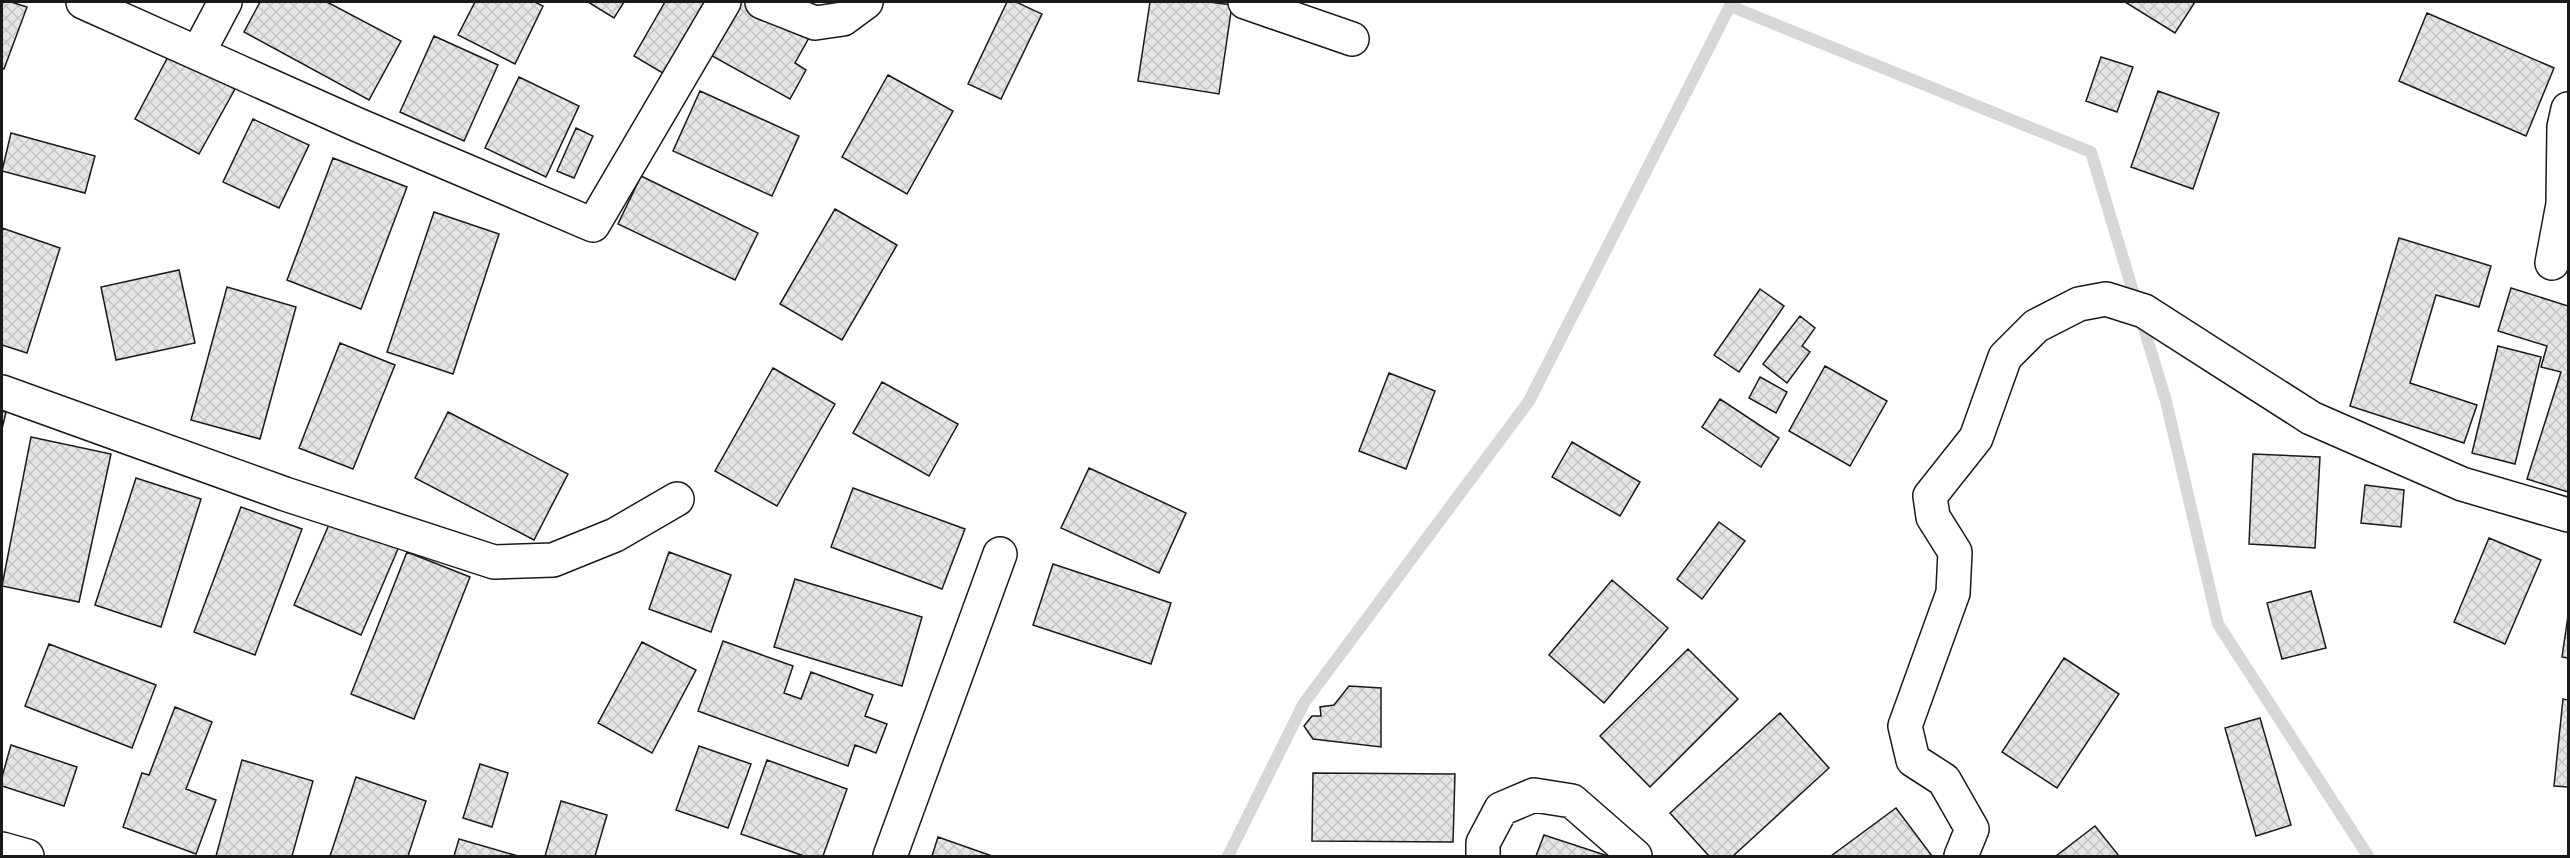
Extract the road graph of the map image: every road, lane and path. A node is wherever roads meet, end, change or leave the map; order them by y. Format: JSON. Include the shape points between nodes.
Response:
{"nodes":[{"id":1,"x":83,"y":2,"type":"edge"},
{"id":2,"x":225,"y":2,"type":"edge"},
{"id":3,"x":724,"y":2,"type":"edge"},
{"id":4,"x":762,"y":2,"type":"edge"},
{"id":5,"x":866,"y":2,"type":"edge"},
{"id":6,"x":1245,"y":2,"type":"edge"},
{"id":7,"x":1352,"y":39,"type":"dead end"},
{"id":8,"x":198,"y":53,"type":"junction"},
{"id":9,"x":2568,"y":109,"type":"edge"},
{"id":10,"x":2552,"y":263,"type":"dead end"},
{"id":11,"x":2,"y":392,"type":"edge"},
{"id":12,"x":677,"y":499,"type":"dead end"},
{"id":13,"x":2568,"y":515,"type":"edge"},
{"id":14,"x":1000,"y":554,"type":"dead end"},
{"id":15,"x":2,"y":849,"type":"edge"},
{"id":16,"x":27,"y":856,"type":"edge"},
{"id":17,"x":890,"y":856,"type":"edge"},
{"id":18,"x":1483,"y":856,"type":"edge"},
{"id":19,"x":1635,"y":856,"type":"edge"},
{"id":20,"x":1960,"y":856,"type":"edge"}],
"edges":[{"from":1,"to":8,"type":"street"},
{"from":2,"to":8,"type":"street"},
{"from":3,"to":8,"type":"street","via":[[593,225]]},
{"from":4,"to":5,"type":"street","via":[[815,23],[843,19]]},
{"from":6,"to":7,"type":"street"},
{"from":9,"to":10,"type":"street","via":[[2564,127],[2563,204]]},
{"from":11,"to":12,"type":"street","via":[[285,494],[494,562],[553,560],[615,535]]},
{"from":13,"to":20,"type":"street","via":[[2462,484],[2311,418],[2144,311],[2106,299],[2079,304],[2036,326],[2005,357],[1976,438],[1930,496],[1934,517],[1955,552],[1953,593],[1905,726],[1913,760],[1944,780],[1972,829]]},
{"from":14,"to":17,"type":"street"},
{"from":15,"to":16,"type":"street"},
{"from":18,"to":19,"type":"street","via":[[1484,843],[1502,809],[1534,795],[1572,801]]}]}
